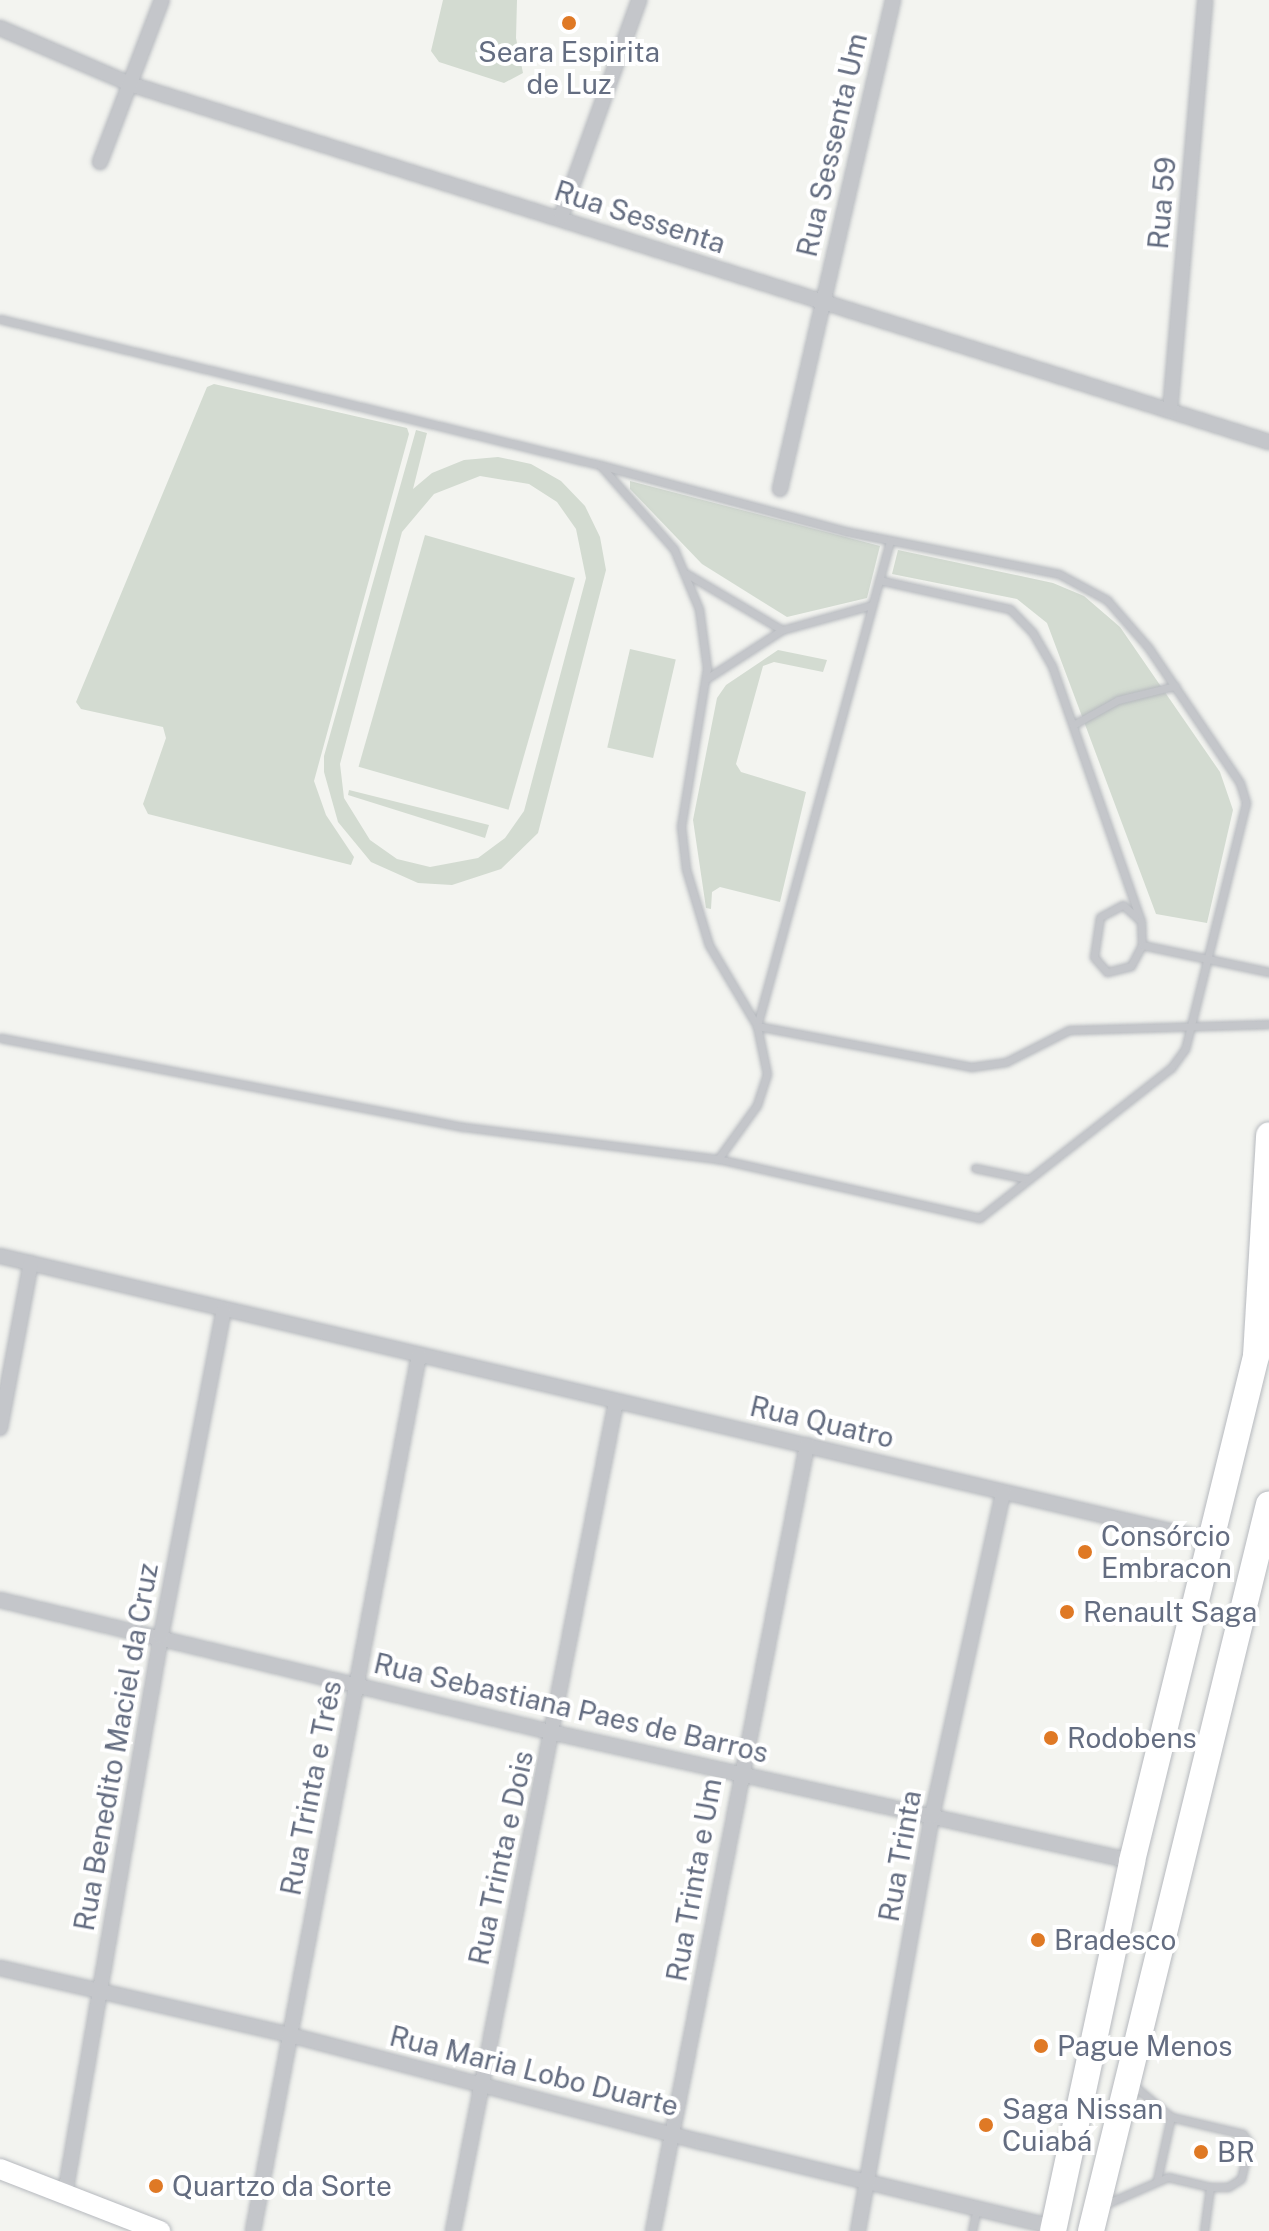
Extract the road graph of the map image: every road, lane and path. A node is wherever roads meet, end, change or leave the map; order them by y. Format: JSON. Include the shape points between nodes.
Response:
{"nodes":[{"id":1,"x":162,"y":0,"type":"edge"},
{"id":2,"x":639,"y":0,"type":"edge"},
{"id":3,"x":893,"y":0,"type":"edge"},
{"id":4,"x":1205,"y":0,"type":"edge"},
{"id":5,"x":0,"y":28,"type":"edge"},
{"id":6,"x":130,"y":84,"type":"junction"},
{"id":7,"x":100,"y":162,"type":"dead end"},
{"id":8,"x":561,"y":217,"type":"junction"},
{"id":9,"x":822,"y":302,"type":"junction"},
{"id":10,"x":0,"y":319,"type":"edge"},
{"id":11,"x":1170,"y":411,"type":"junction"},
{"id":12,"x":1269,"y":442,"type":"edge"},
{"id":13,"x":600,"y":465,"type":"junction"},
{"id":14,"x":780,"y":489,"type":"dead end"},
{"id":15,"x":890,"y":541,"type":"junction"},
{"id":16,"x":687,"y":574,"type":"junction"},
{"id":17,"x":879,"y":580,"type":"junction"},
{"id":18,"x":872,"y":605,"type":"junction"},
{"id":19,"x":782,"y":630,"type":"junction"},
{"id":20,"x":706,"y":679,"type":"junction"},
{"id":21,"x":1175,"y":686,"type":"junction"},
{"id":22,"x":1073,"y":725,"type":"junction"},
{"id":23,"x":1141,"y":921,"type":"junction"},
{"id":24,"x":1142,"y":945,"type":"junction"},
{"id":25,"x":1209,"y":958,"type":"junction"},
{"id":26,"x":1269,"y":972,"type":"edge"},
{"id":27,"x":1194,"y":1024,"type":"junction"},
{"id":28,"x":1269,"y":1024,"type":"edge"},
{"id":29,"x":757,"y":1026,"type":"junction"},
{"id":30,"x":0,"y":1038,"type":"edge"},
{"id":31,"x":1269,"y":1135,"type":"edge"},
{"id":32,"x":718,"y":1159,"type":"junction"},
{"id":33,"x":975,"y":1168,"type":"dead end"},
{"id":34,"x":1027,"y":1179,"type":"junction"},
{"id":35,"x":0,"y":1256,"type":"edge"},
{"id":36,"x":31,"y":1263,"type":"junction"},
{"id":37,"x":224,"y":1310,"type":"junction"},
{"id":38,"x":419,"y":1355,"type":"junction"},
{"id":39,"x":616,"y":1402,"type":"junction"},
{"id":40,"x":0,"y":1428,"type":"edge"},
{"id":41,"x":807,"y":1445,"type":"junction"},
{"id":42,"x":1003,"y":1493,"type":"junction"},
{"id":43,"x":1269,"y":1504,"type":"edge"},
{"id":44,"x":1212,"y":1541,"type":"junction"},
{"id":45,"x":0,"y":1600,"type":"edge"},
{"id":46,"x":161,"y":1636,"type":"junction"},
{"id":47,"x":357,"y":1685,"type":"junction"},
{"id":48,"x":555,"y":1733,"type":"junction"},
{"id":49,"x":739,"y":1775,"type":"junction"},
{"id":50,"x":932,"y":1816,"type":"junction"},
{"id":51,"x":1132,"y":1861,"type":"junction"},
{"id":52,"x":0,"y":1968,"type":"edge"},
{"id":53,"x":99,"y":1990,"type":"junction"},
{"id":54,"x":290,"y":2035,"type":"junction"},
{"id":55,"x":1127,"y":2080,"type":"junction"},
{"id":56,"x":478,"y":2083,"type":"junction"},
{"id":57,"x":1171,"y":2117,"type":"junction"},
{"id":58,"x":675,"y":2133,"type":"junction"},
{"id":59,"x":0,"y":2169,"type":"edge"},
{"id":60,"x":1157,"y":2180,"type":"junction"},
{"id":61,"x":868,"y":2184,"type":"junction"},
{"id":62,"x":1210,"y":2187,"type":"junction"},
{"id":63,"x":65,"y":2194,"type":"junction"},
{"id":64,"x":977,"y":2208,"type":"junction"},
{"id":65,"x":1094,"y":2219,"type":"edge"},
{"id":66,"x":1054,"y":2229,"type":"edge"},
{"id":67,"x":160,"y":2231,"type":"edge"},
{"id":68,"x":253,"y":2231,"type":"edge"},
{"id":69,"x":453,"y":2231,"type":"edge"},
{"id":70,"x":653,"y":2231,"type":"edge"},
{"id":71,"x":858,"y":2231,"type":"edge"},
{"id":72,"x":972,"y":2231,"type":"edge"},
{"id":73,"x":1204,"y":2231,"type":"edge"}],
"edges":[{"from":1,"to":6,"type":"street"},
{"from":2,"to":8,"type":"street"},
{"from":3,"to":9,"type":"street","name":"Rua Sessenta Um"},
{"from":4,"to":11,"type":"street","name":"Rua 59"},
{"from":5,"to":6,"type":"street","name":"Rua Sessenta"},
{"from":6,"to":7,"type":"street"},
{"from":6,"to":8,"type":"street","name":"Rua Sessenta"},
{"from":8,"to":9,"type":"street","name":"Rua Sessenta"},
{"from":9,"to":11,"type":"street","name":"Rua Sessenta"},
{"from":9,"to":14,"type":"street","name":"Rua Sessenta Um"},
{"from":10,"to":13,"type":"lane"},
{"from":11,"to":12,"type":"street","name":"Rua Sessenta"},
{"from":13,"to":15,"type":"lane","via":[[703,497]]},
{"from":13,"to":16,"type":"lane","via":[[658,527]]},
{"from":15,"to":17,"type":"lane"},
{"from":15,"to":21,"type":"lane","via":[[1059,574],[1091,589],[1148,647]]},
{"from":16,"to":19,"type":"lane"},
{"from":16,"to":20,"type":"lane","via":[[699,609]]},
{"from":17,"to":18,"type":"lane"},
{"from":17,"to":22,"type":"lane","via":[[1010,609],[1052,666]]},
{"from":18,"to":19,"type":"lane"},
{"from":18,"to":29,"type":"lane"},
{"from":19,"to":20,"type":"lane"},
{"from":20,"to":29,"type":"lane","via":[[681,826],[686,869],[709,945]]},
{"from":21,"to":22,"type":"lane","via":[[1118,700]]},
{"from":21,"to":25,"type":"lane","via":[[1240,783],[1246,803]]},
{"from":22,"to":23,"type":"lane"},
{"from":23,"to":24,"type":"lane"},
{"from":23,"to":24,"type":"lane","via":[[1123,905],[1106,911],[1100,917],[1094,957],[1107,972],[1124,971]]},
{"from":24,"to":25,"type":"lane"},
{"from":25,"to":26,"type":"lane"},
{"from":25,"to":27,"type":"lane"},
{"from":27,"to":28,"type":"lane"},
{"from":27,"to":29,"type":"lane","via":[[1069,1030],[1006,1062],[971,1067]]},
{"from":27,"to":34,"type":"lane","via":[[1171,1068]]},
{"from":29,"to":32,"type":"lane","via":[[767,1074],[757,1105]]},
{"from":30,"to":32,"type":"lane","via":[[463,1127]]},
{"from":31,"to":44,"type":"highway","via":[[1256,1356]]},
{"from":32,"to":34,"type":"lane","via":[[968,1220],[980,1218]]},
{"from":33,"to":34,"type":"lane"},
{"from":35,"to":36,"type":"street","name":"Rua Quatro"},
{"from":36,"to":37,"type":"street","name":"Rua Quatro"},
{"from":36,"to":40,"type":"street"},
{"from":37,"to":38,"type":"street","name":"Rua Quatro"},
{"from":37,"to":46,"type":"street","name":"Rua Benedito Maciel da Cruz"},
{"from":38,"to":39,"type":"street","name":"Rua Quatro"},
{"from":38,"to":47,"type":"street","name":"Rua Trinta e Três"},
{"from":39,"to":41,"type":"street","name":"Rua Quatro"},
{"from":39,"to":48,"type":"street","name":"Rua Trinta e Dois"},
{"from":41,"to":42,"type":"street","name":"Rua Quatro"},
{"from":41,"to":49,"type":"street","name":"Rua Trinta e Um"},
{"from":42,"to":44,"type":"street","name":"Rua Quatro"},
{"from":42,"to":50,"type":"street","name":"Rua Trinta"},
{"from":43,"to":55,"type":"highway"},
{"from":44,"to":51,"type":"highway"},
{"from":45,"to":46,"type":"street","name":"Rua Sebastiana Paes de Barros"},
{"from":46,"to":47,"type":"street","name":"Rua Sebastiana Paes de Barros"},
{"from":46,"to":53,"type":"street","name":"Rua Benedito Maciel da Cruz"},
{"from":47,"to":48,"type":"street","name":"Rua Sebastiana Paes de Barros"},
{"from":47,"to":54,"type":"street","name":"Rua Trinta e Três"},
{"from":48,"to":49,"type":"street","name":"Rua Sebastiana Paes de Barros"},
{"from":48,"to":56,"type":"street","name":"Rua Trinta e Dois"},
{"from":49,"to":50,"type":"street","name":"Rua Sebastiana Paes de Barros"},
{"from":49,"to":58,"type":"street","name":"Rua Trinta e Um"},
{"from":50,"to":51,"type":"street","name":"Rua Sebastiana Paes de Barros"},
{"from":50,"to":61,"type":"street","name":"Rua Trinta"},
{"from":51,"to":66,"type":"highway"},
{"from":52,"to":53,"type":"street","name":"Rua Maria Lobo Duarte"},
{"from":53,"to":54,"type":"street","name":"Rua Maria Lobo Duarte"},
{"from":53,"to":63,"type":"street","name":"Rua Benedito Maciel da Cruz"},
{"from":54,"to":56,"type":"street","name":"Rua Maria Lobo Duarte"},
{"from":54,"to":68,"type":"street","name":"Rua Trinta e Três"},
{"from":55,"to":57,"type":"lane"},
{"from":55,"to":65,"type":"highway"},
{"from":56,"to":58,"type":"street","name":"Rua Maria Lobo Duarte"},
{"from":56,"to":69,"type":"street","name":"Rua Trinta e Dois"},
{"from":57,"to":60,"type":"lane"},
{"from":57,"to":62,"type":"lane","via":[[1234,2130],[1249,2143],[1241,2179],[1228,2187]]},
{"from":58,"to":61,"type":"street","name":"Rua Maria Lobo Duarte"},
{"from":58,"to":70,"type":"street","name":"Rua Trinta e Um"},
{"from":59,"to":63,"type":"street"},
{"from":60,"to":62,"type":"lane"},
{"from":60,"to":65,"type":"lane"},
{"from":61,"to":64,"type":"street","name":"Rua Maria Lobo Duarte"},
{"from":61,"to":71,"type":"street","name":"Rua Trinta"},
{"from":62,"to":73,"type":"lane"},
{"from":63,"to":67,"type":"street"},
{"from":64,"to":66,"type":"street","name":"Rua Maria Lobo Duarte"},
{"from":64,"to":72,"type":"lane"}]}
